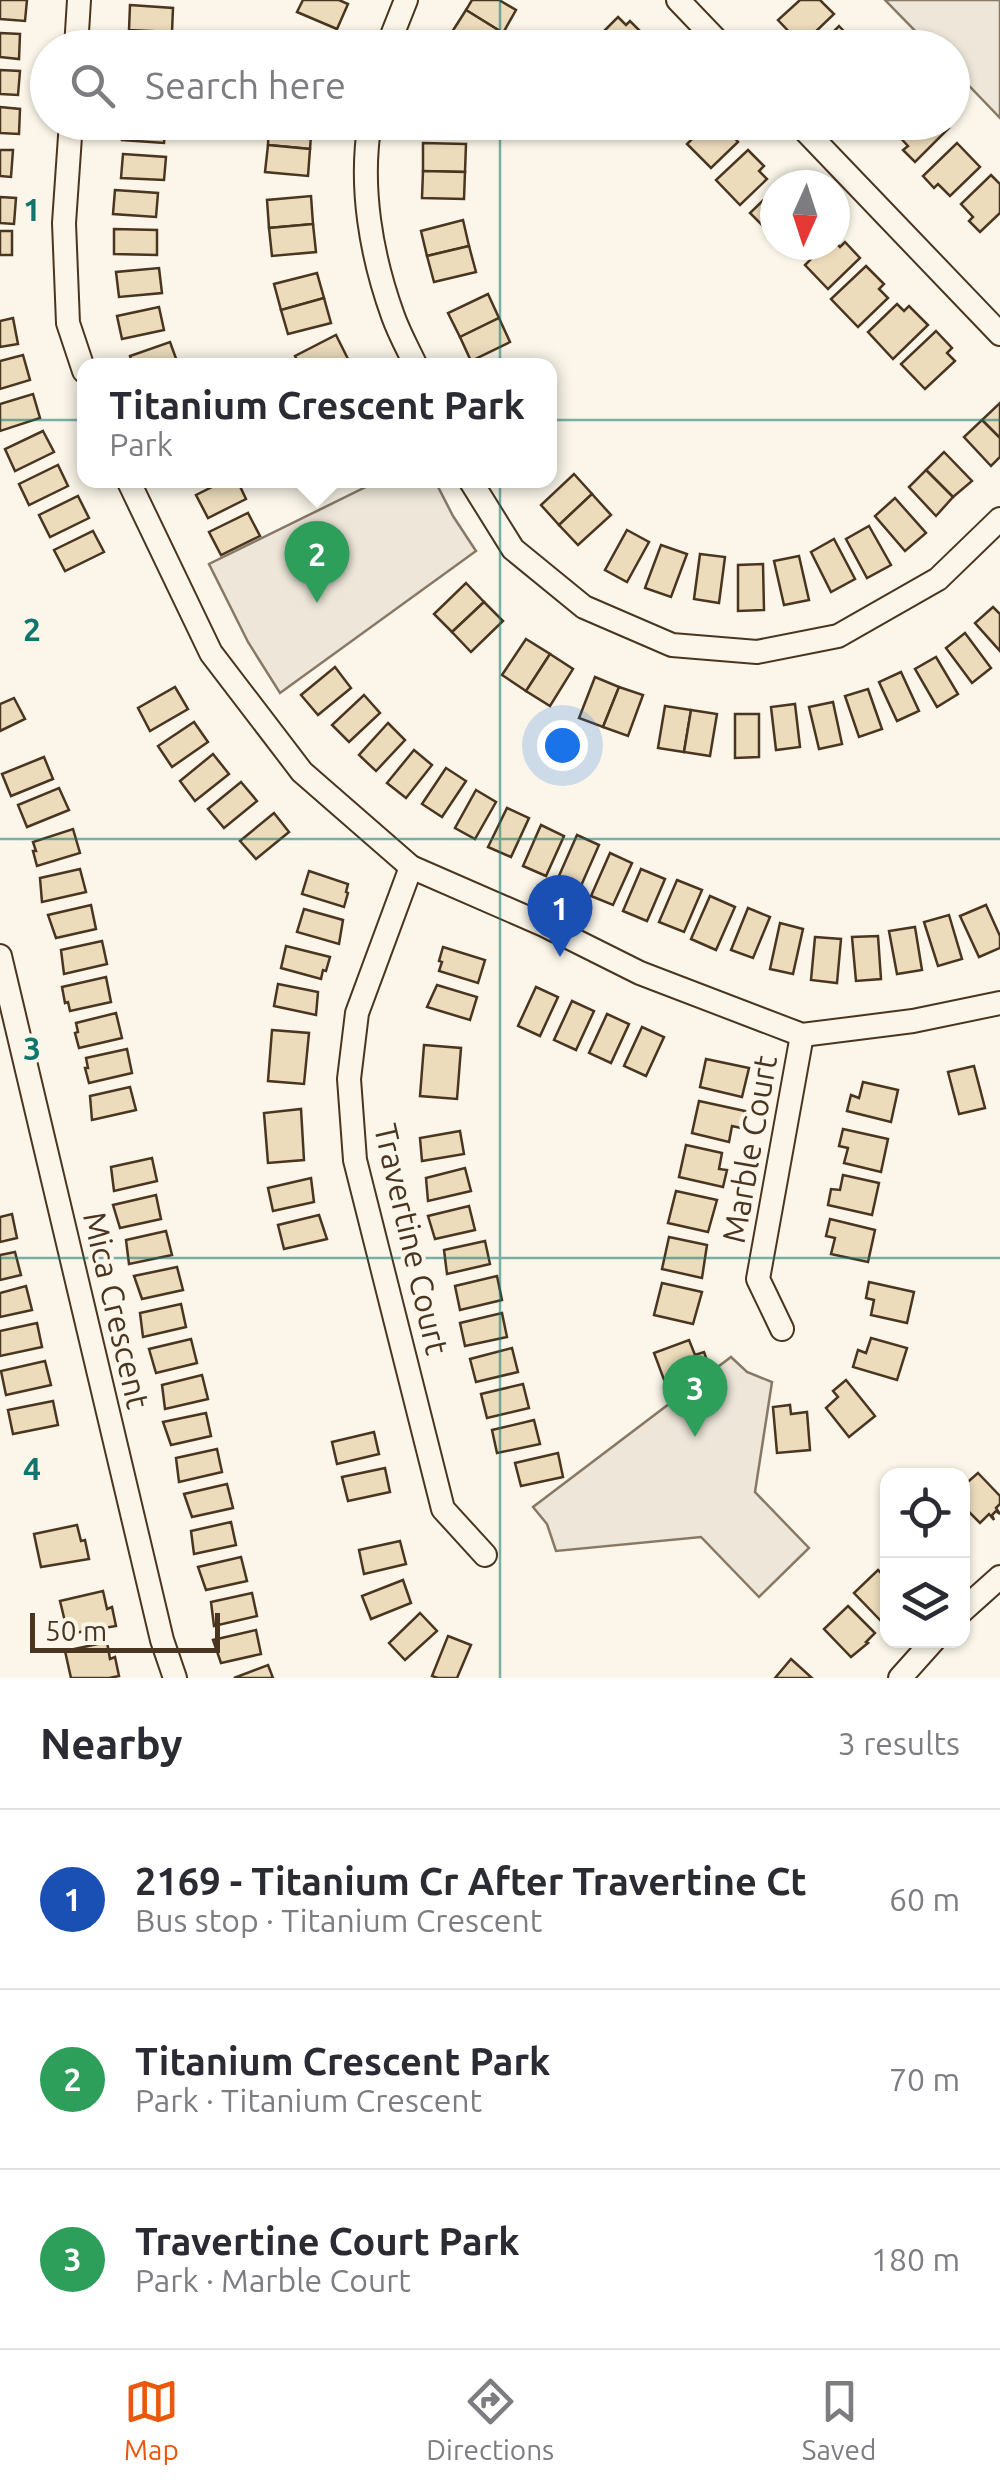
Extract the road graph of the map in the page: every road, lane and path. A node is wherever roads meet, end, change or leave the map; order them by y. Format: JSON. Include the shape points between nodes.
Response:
{"nodes":[{"id":1,"x":79,"y":0,"type":"edge"},
{"id":2,"x":406,"y":0,"type":"edge"},
{"id":3,"x":678,"y":0,"type":"edge"},
{"id":4,"x":77,"y":30,"type":"edge"},
{"id":5,"x":394,"y":30,"type":"edge"},
{"id":6,"x":707,"y":30,"type":"edge"},
{"id":7,"x":69,"y":140,"type":"edge"},
{"id":8,"x":367,"y":140,"type":"edge"},
{"id":9,"x":814,"y":140,"type":"edge"},
{"id":10,"x":1000,"y":334,"type":"edge"},
{"id":11,"x":80,"y":358,"type":"edge"},
{"id":12,"x":412,"y":358,"type":"edge"},
{"id":13,"x":132,"y":488,"type":"edge"},
{"id":14,"x":474,"y":488,"type":"edge"},
{"id":15,"x":1000,"y":519,"type":"edge"},
{"id":16,"x":411,"y":867,"type":"junction"},
{"id":17,"x":0,"y":956,"type":"edge"},
{"id":18,"x":1000,"y":1003,"type":"edge"},
{"id":19,"x":802,"y":1035,"type":"junction"},
{"id":20,"x":782,"y":1328,"type":"dead end"},
{"id":21,"x":486,"y":1554,"type":"dead end"},
{"id":22,"x":1000,"y":1576,"type":"edge"},
{"id":23,"x":970,"y":1604,"type":"edge"},
{"id":24,"x":927,"y":1648,"type":"edge"},
{"id":25,"x":175,"y":1678,"type":"edge"},
{"id":26,"x":900,"y":1678,"type":"edge"}],
"edges":[{"from":1,"to":4,"type":"street"},
{"from":2,"to":5,"type":"street"},
{"from":3,"to":6,"type":"street"},
{"from":7,"to":11,"type":"street","via":[[68,323]]},
{"from":8,"to":12,"type":"street","via":[[370,237]]},
{"from":9,"to":10,"type":"street"},
{"from":13,"to":16,"type":"street","via":[[221,666],[302,772]]},
{"from":14,"to":15,"type":"street","via":[[513,549],[584,607],[672,645],[757,652],[838,636],[938,580]]},
{"from":16,"to":19,"type":"street","via":[[640,973]]},
{"from":16,"to":21,"type":"street","name":"Travertine Court","via":[[357,1013],[349,1079],[356,1160],[443,1510]]},
{"from":17,"to":25,"type":"street","name":"Mica Crescent"},
{"from":18,"to":19,"type":"street"},
{"from":19,"to":20,"type":"street","name":"Marble Court","via":[[758,1280]]},
{"from":22,"to":23,"type":"street"},
{"from":24,"to":26,"type":"street"}]}
